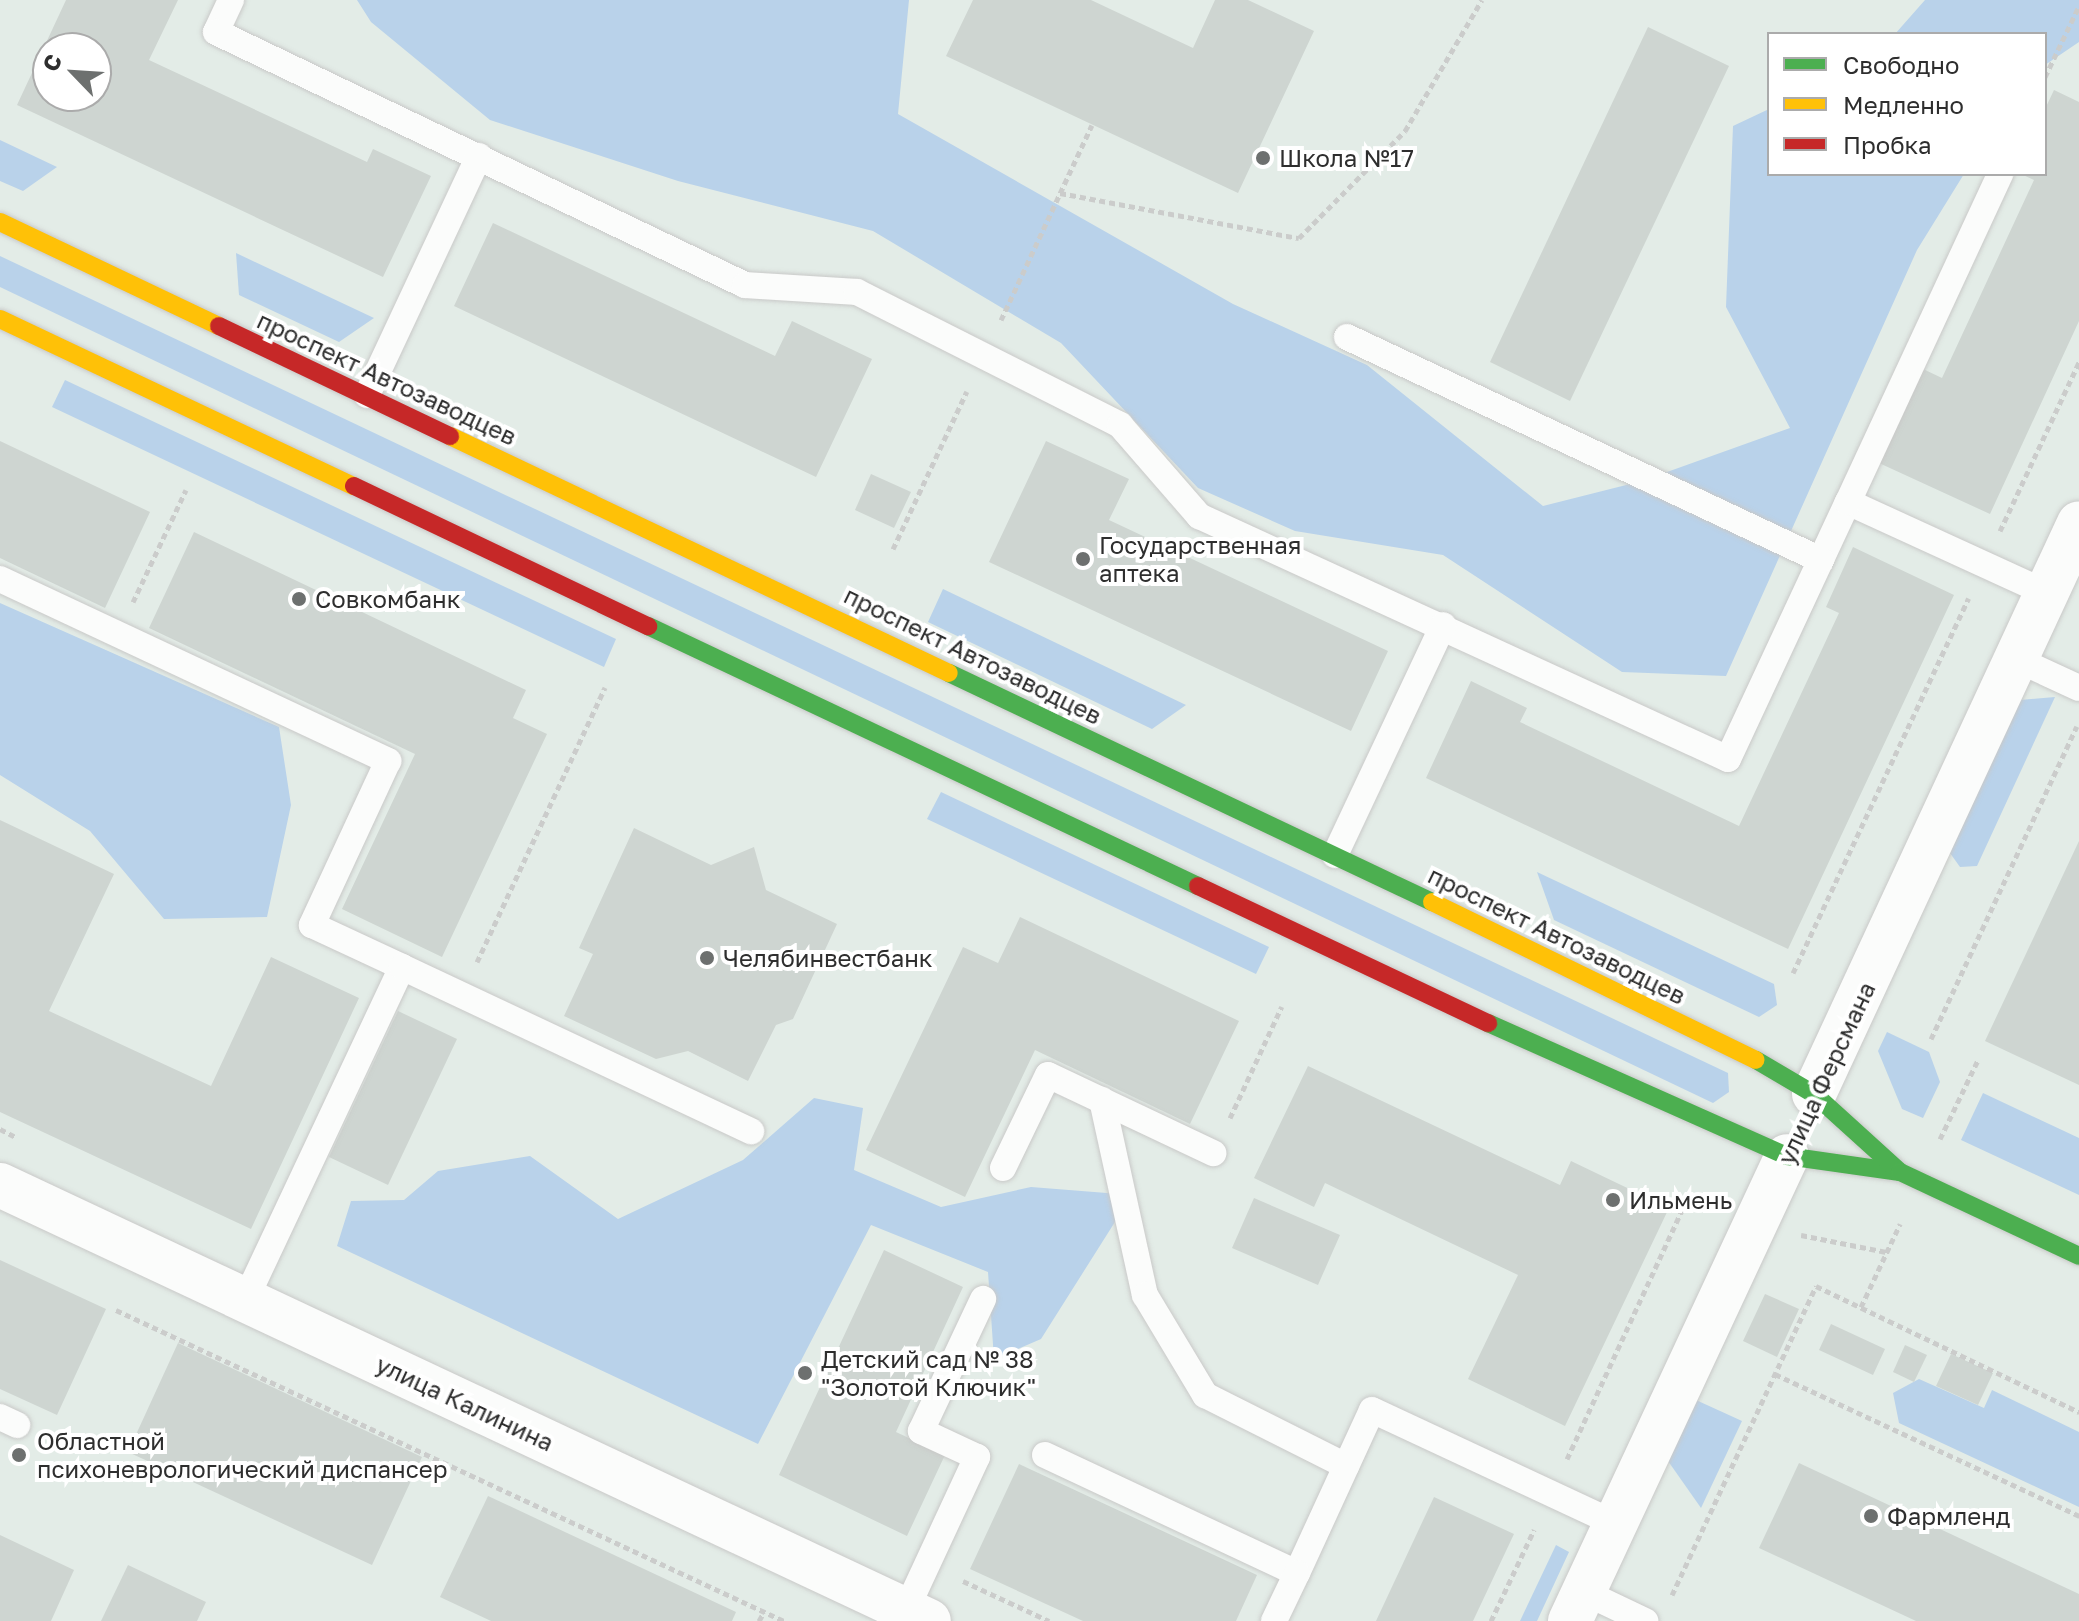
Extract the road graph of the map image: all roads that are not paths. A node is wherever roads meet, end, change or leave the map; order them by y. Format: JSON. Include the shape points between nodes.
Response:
{"nodes":[{"id":1,"x":231,"y":0,"type":"edge"},
{"id":2,"x":479,"y":156,"type":"junction"},
{"id":3,"x":1999,"y":176,"type":"edge"},
{"id":4,"x":0,"y":222,"type":"edge"},
{"id":5,"x":0,"y":319,"type":"edge"},
{"id":6,"x":1347,"y":337,"type":"dead end"},
{"id":7,"x":367,"y":395,"type":"junction"},
{"id":8,"x":1848,"y":502,"type":"junction"},
{"id":9,"x":2079,"y":523,"type":"edge"},
{"id":10,"x":1821,"y":560,"type":"junction"},
{"id":11,"x":0,"y":579,"type":"edge"},
{"id":12,"x":2047,"y":593,"type":"junction"},
{"id":13,"x":1443,"y":625,"type":"junction"},
{"id":14,"x":2016,"y":659,"type":"junction"},
{"id":15,"x":2079,"y":688,"type":"edge"},
{"id":16,"x":1335,"y":855,"type":"junction"},
{"id":17,"x":402,"y":967,"type":"junction"},
{"id":18,"x":1102,"y":1100,"type":"junction"},
{"id":19,"x":1800,"y":1125,"type":"junction"},
{"id":20,"x":751,"y":1131,"type":"dead end"},
{"id":21,"x":1213,"y":1153,"type":"road end"},
{"id":22,"x":1003,"y":1168,"type":"dead end"},
{"id":23,"x":1900,"y":1172,"type":"junction"},
{"id":24,"x":0,"y":1185,"type":"edge"},
{"id":25,"x":2079,"y":1256,"type":"edge"},
{"id":26,"x":983,"y":1299,"type":"dead end"},
{"id":27,"x":245,"y":1300,"type":"junction"},
{"id":28,"x":1045,"y":1455,"type":"dead end"},
{"id":29,"x":1346,"y":1466,"type":"junction"},
{"id":30,"x":1616,"y":1524,"type":"junction"},
{"id":31,"x":1297,"y":1573,"type":"junction"},
{"id":32,"x":1577,"y":1606,"type":"edge"},
{"id":33,"x":1656,"y":1614,"type":"edge"},
{"id":34,"x":918,"y":1616,"type":"edge"},
{"id":35,"x":1274,"y":1621,"type":"edge"}],
"edges":[{"from":1,"to":2,"type":"lane","via":[[216,32]]},
{"from":2,"to":7,"type":"lane"},
{"from":2,"to":13,"type":"lane","via":[[745,285],[857,292],[1120,425],[1199,516]]},
{"from":3,"to":8,"type":"lane"},
{"from":4,"to":7,"type":"main road","name":"проспект Автозаводцев"},
{"from":5,"to":19,"type":"main road","name":"проспект Автозаводцев","via":[[1652,1101]]},
{"from":6,"to":10,"type":"lane"},
{"from":7,"to":16,"type":"main road","name":"проспект Автозаводцев"},
{"from":8,"to":10,"type":"lane"},
{"from":8,"to":12,"type":"lane"},
{"from":9,"to":12,"type":"street","name":"улица Ферсмана"},
{"from":10,"to":13,"type":"lane","via":[[1728,759]]},
{"from":11,"to":17,"type":"lane","via":[[388,761],[312,925]]},
{"from":12,"to":14,"type":"street","name":"улица Ферсмана"},
{"from":13,"to":16,"type":"lane"},
{"from":14,"to":15,"type":"lane"},
{"from":14,"to":19,"type":"street","name":"улица Ферсмана"},
{"from":16,"to":19,"type":"main road","name":"проспект Автозаводцев","via":[[1726,1042]]},
{"from":17,"to":20,"type":"lane"},
{"from":17,"to":27,"type":"lane"},
{"from":18,"to":21,"type":"lane"},
{"from":18,"to":22,"type":"lane","via":[[1048,1075]]},
{"from":18,"to":29,"type":"lane","via":[[1145,1295],[1205,1395]]},
{"from":19,"to":23,"type":"main road","name":"проспект Автозаводцев"},
{"from":19,"to":23,"type":"main road","name":"проспект Автозаводцев"},
{"from":19,"to":30,"type":"street","name":"улица Ферсмана"},
{"from":23,"to":25,"type":"main road","name":"проспект Автозаводцев"},
{"from":24,"to":27,"type":"street","name":"улица Калинина"},
{"from":26,"to":34,"type":"lane","via":[[921,1431],[977,1457]]},
{"from":27,"to":34,"type":"street","name":"улица Калинина"},
{"from":28,"to":31,"type":"lane"},
{"from":29,"to":30,"type":"lane","via":[[1372,1410]]},
{"from":29,"to":31,"type":"lane"},
{"from":30,"to":32,"type":"street","name":"улица Ферсмана"},
{"from":31,"to":35,"type":"lane"},
{"from":32,"to":33,"type":"lane"}]}
